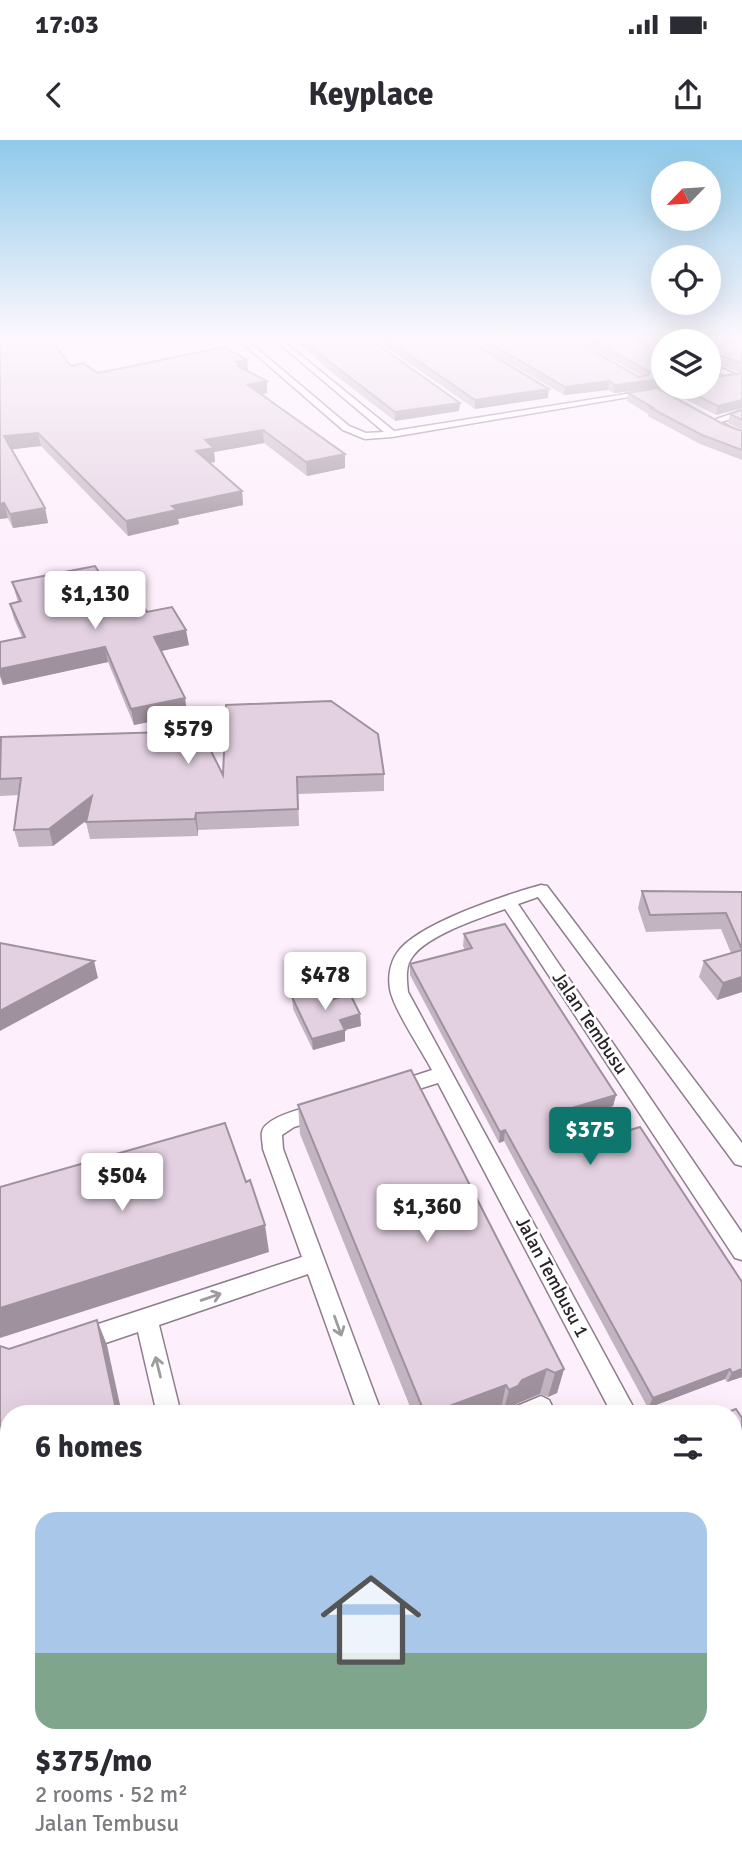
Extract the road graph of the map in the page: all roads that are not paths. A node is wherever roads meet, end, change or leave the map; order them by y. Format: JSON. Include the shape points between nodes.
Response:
{"nodes":[{"id":1,"x":337,"y":421,"type":"edge"},
{"id":2,"x":375,"y":421,"type":"edge"},
{"id":3,"x":475,"y":421,"type":"edge"},
{"id":4,"x":715,"y":421,"type":"edge"},
{"id":5,"x":392,"y":435,"type":"junction"},
{"id":6,"x":742,"y":436,"type":"edge"},
{"id":7,"x":507,"y":900,"type":"junction"},
{"id":8,"x":443,"y":1074,"type":"junction"},
{"id":9,"x":378,"y":1094,"type":"edge"},
{"id":10,"x":340,"y":1106,"type":"edge"},
{"id":11,"x":742,"y":1158,"type":"edge"},
{"id":12,"x":742,"y":1251,"type":"edge"},
{"id":13,"x":315,"y":1262,"type":"junction"},
{"id":14,"x":146,"y":1319,"type":"junction"},
{"id":15,"x":59,"y":1348,"type":"edge"},
{"id":16,"x":167,"y":1405,"type":"edge"},
{"id":17,"x":367,"y":1405,"type":"edge"},
{"id":18,"x":620,"y":1405,"type":"edge"}],
"edges":[{"from":1,"to":5,"type":"street","via":[[365,436]]},
{"from":2,"to":5,"type":"street"},
{"from":3,"to":5,"type":"street"},
{"from":4,"to":6,"type":"street"},
{"from":7,"to":8,"type":"street","name":"Jalan Tembusu 1","via":[[426,938],[405,953],[398,971],[399,992]]},
{"from":7,"to":11,"type":"street","via":[[541,890]]},
{"from":7,"to":12,"type":"street","name":"Jalan Tembusu"},
{"from":8,"to":9,"type":"street"},
{"from":8,"to":18,"type":"street","name":"Jalan Tembusu 1"},
{"from":10,"to":13,"type":"street","via":[[272,1130],[273,1149]]},
{"from":14,"to":13,"type":"street","one_way":true},
{"from":13,"to":17,"type":"street","one_way":true},
{"from":14,"to":15,"type":"street"},
{"from":16,"to":14,"type":"street","one_way":true}]}
